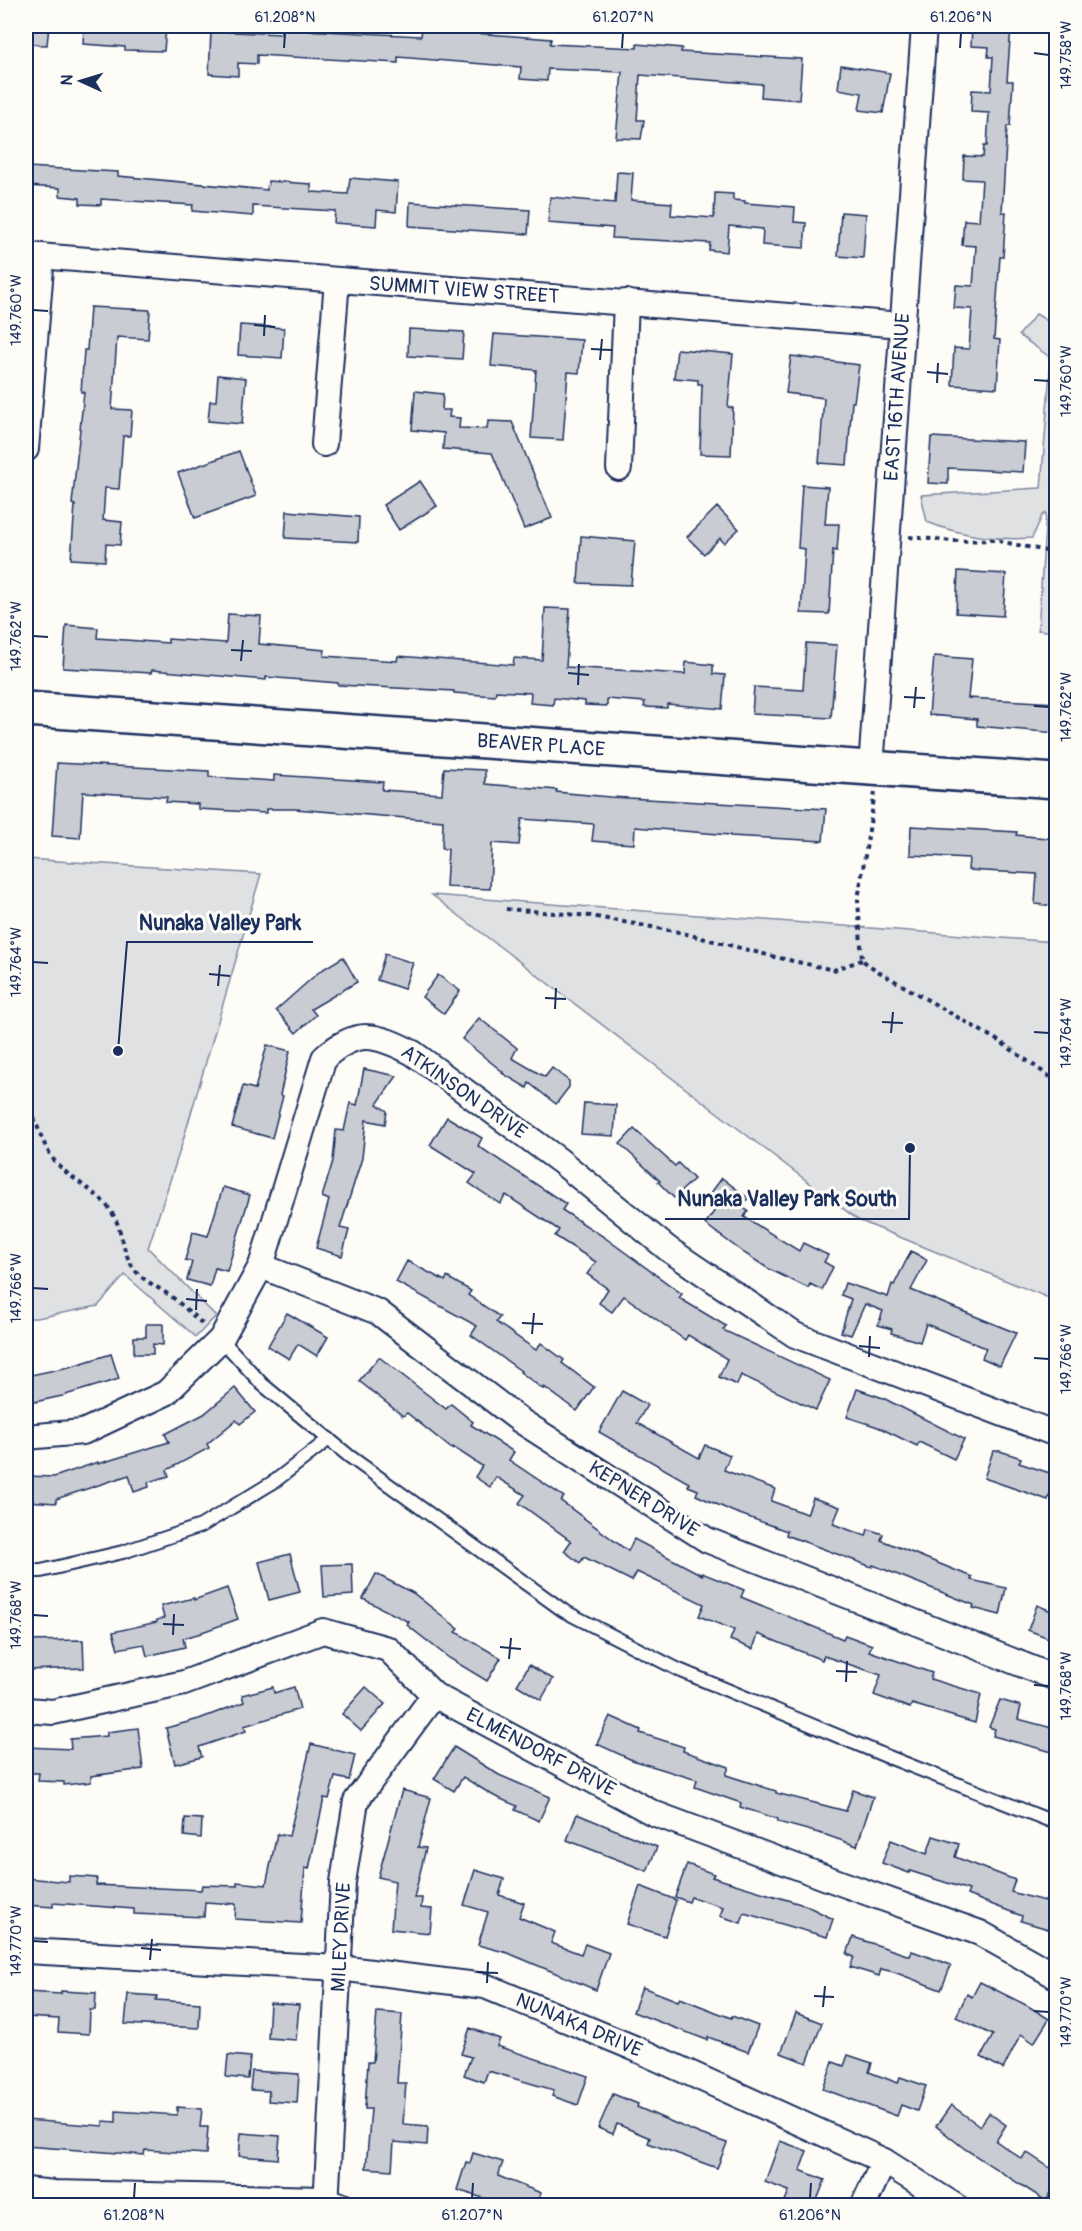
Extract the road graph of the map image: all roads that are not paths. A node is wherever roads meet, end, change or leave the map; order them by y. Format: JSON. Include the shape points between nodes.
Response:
{"nodes":[{"id":1,"x":924,"y":26,"type":"edge"},
{"id":2,"x":34,"y":255,"type":"edge"},
{"id":3,"x":337,"y":280,"type":"junction"},
{"id":4,"x":626,"y":302,"type":"junction"},
{"id":5,"x":902,"y":325,"type":"junction"},
{"id":6,"x":324,"y":444,"type":"dead end"},
{"id":7,"x":26,"y":448,"type":"edge"},
{"id":8,"x":619,"y":468,"type":"dead end"},
{"id":9,"x":26,"y":709,"type":"edge"},
{"id":10,"x":871,"y":768,"type":"junction"},
{"id":11,"x":1056,"y":781,"type":"edge"},
{"id":12,"x":261,"y":1266,"type":"junction"},
{"id":13,"x":221,"y":1339,"type":"junction"},
{"id":14,"x":1056,"y":1434,"type":"edge"},
{"id":15,"x":26,"y":1437,"type":"edge"},
{"id":16,"x":329,"y":1439,"type":"junction"},
{"id":17,"x":26,"y":1571,"type":"edge"},
{"id":18,"x":1056,"y":1678,"type":"edge"},
{"id":19,"x":434,"y":1695,"type":"junction"},
{"id":20,"x":26,"y":1710,"type":"edge"},
{"id":21,"x":1056,"y":1823,"type":"edge"},
{"id":22,"x":26,"y":1951,"type":"edge"},
{"id":23,"x":339,"y":1968,"type":"junction"},
{"id":24,"x":1056,"y":1976,"type":"edge"},
{"id":25,"x":884,"y":2161,"type":"junction"},
{"id":26,"x":26,"y":2190,"type":"edge"},
{"id":27,"x":54,"y":2199,"type":"edge"},
{"id":28,"x":331,"y":2203,"type":"edge"},
{"id":29,"x":863,"y":2205,"type":"edge"},
{"id":30,"x":956,"y":2205,"type":"edge"}],
"edges":[{"from":1,"to":5,"type":"street","name":"EAST 16TH AVENUE"},
{"from":2,"to":3,"type":"street","name":"SUMMIT VIEW STREET"},
{"from":2,"to":7,"type":"street"},
{"from":3,"to":4,"type":"street","name":"SUMMIT VIEW STREET"},
{"from":3,"to":6,"type":"street"},
{"from":4,"to":5,"type":"street","name":"SUMMIT VIEW STREET"},
{"from":4,"to":8,"type":"street"},
{"from":5,"to":10,"type":"street","name":"EAST 16TH AVENUE"},
{"from":9,"to":10,"type":"street","name":"BEAVER PLACE"},
{"from":10,"to":11,"type":"street","name":"BEAVER PLACE"},
{"from":12,"to":13,"type":"street","name":"ATKINSON DRIVE"},
{"from":12,"to":14,"type":"street","name":"ATKINSON DRIVE","via":[[324,1058],[340,1044],[366,1036],[388,1040],[413,1053],[560,1161],[668,1249],[795,1335]]},
{"from":12,"to":18,"type":"street","name":"KEPNER DRIVE","via":[[378,1312],[521,1421],[707,1540]]},
{"from":13,"to":15,"type":"street","name":"ATKINSON DRIVE","via":[[166,1393],[83,1432]]},
{"from":13,"to":16,"type":"lane","via":[[262,1384]]},
{"from":16,"to":17,"type":"lane","via":[[275,1481],[201,1526],[123,1552]]},
{"from":16,"to":21,"type":"lane","via":[[564,1611],[679,1670]]},
{"from":19,"to":20,"type":"street","name":"ELMENDORF DRIVE","via":[[388,1649],[323,1631],[184,1683],[53,1712]]},
{"from":19,"to":23,"type":"street","name":"MILEY DRIVE","via":[[356,1801],[343,1882]]},
{"from":19,"to":24,"type":"street","name":"ELMENDORF DRIVE","via":[[653,1813],[980,1933]]},
{"from":22,"to":23,"type":"street","name":"NUNAKA DRIVE"},
{"from":23,"to":25,"type":"street","name":"NUNAKA DRIVE","via":[[485,1986],[634,2048]]},
{"from":23,"to":28,"type":"street","name":"MILEY DRIVE"},
{"from":25,"to":29,"type":"street"},
{"from":25,"to":30,"type":"street","name":"NUNAKA DRIVE"},
{"from":26,"to":27,"type":"street"},
{"from":27,"to":28,"type":"street"}]}
